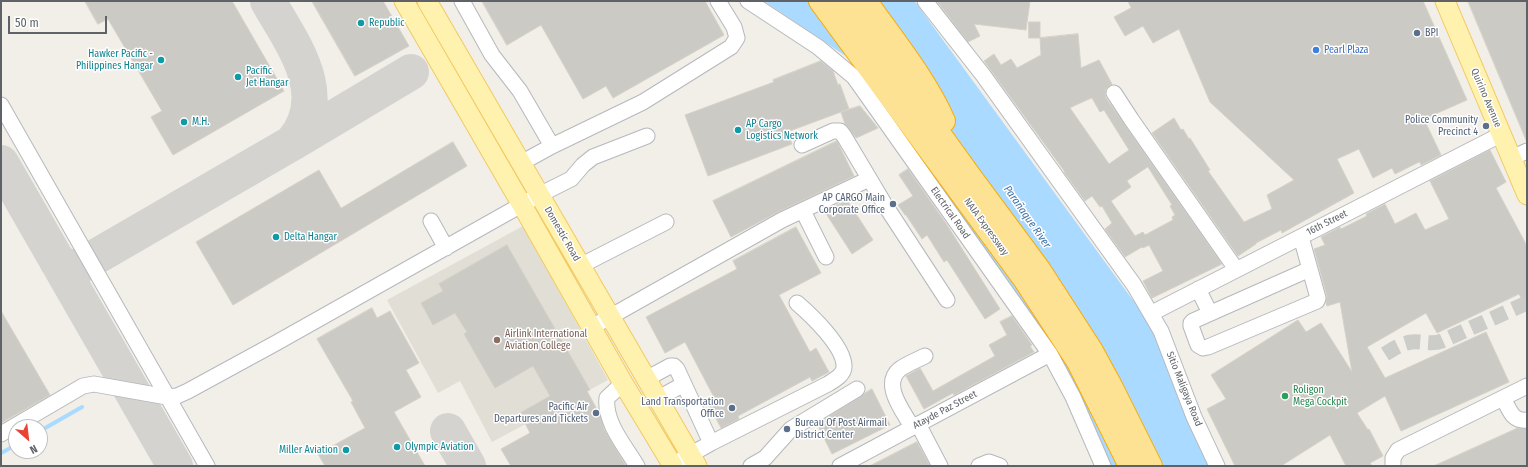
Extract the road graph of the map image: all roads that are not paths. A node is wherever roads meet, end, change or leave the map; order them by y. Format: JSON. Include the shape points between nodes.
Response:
{"nodes":[{"id":1,"x":404,"y":1,"type":"edge"},
{"id":2,"x":427,"y":1,"type":"edge"},
{"id":3,"x":462,"y":1,"type":"edge"},
{"id":4,"x":718,"y":1,"type":"edge"},
{"id":5,"x":748,"y":1,"type":"edge"},
{"id":6,"x":804,"y":1,"type":"edge"},
{"id":7,"x":820,"y":1,"type":"edge"},
{"id":8,"x":844,"y":1,"type":"edge"},
{"id":9,"x":866,"y":1,"type":"edge"},
{"id":10,"x":925,"y":1,"type":"edge"},
{"id":11,"x":1445,"y":1,"type":"edge"},
{"id":12,"x":862,"y":60,"type":"junction"},
{"id":13,"x":1114,"y":93,"type":"dead end"},
{"id":14,"x":1,"y":105,"type":"edge"},
{"id":15,"x":1502,"y":134,"type":"junction"},
{"id":16,"x":647,"y":136,"type":"dead end"},
{"id":17,"x":802,"y":145,"type":"dead end"},
{"id":18,"x":552,"y":146,"type":"junction"},
{"id":19,"x":1519,"y":154,"type":"edge"},
{"id":20,"x":521,"y":163,"type":"junction"},
{"id":21,"x":970,"y":176,"type":"junction"},
{"id":22,"x":869,"y":180,"type":"junction"},
{"id":23,"x":539,"y":195,"type":"junction"},
{"id":24,"x":1527,"y":195,"type":"edge"},
{"id":25,"x":522,"y":205,"type":"junction"},
{"id":26,"x":803,"y":211,"type":"junction"},
{"id":27,"x":431,"y":222,"type":"dead end"},
{"id":28,"x":666,"y":222,"type":"dead end"},
{"id":29,"x":1301,"y":237,"type":"junction"},
{"id":30,"x":446,"y":248,"type":"junction"},
{"id":31,"x":826,"y":257,"type":"dead end"},
{"id":32,"x":580,"y":266,"type":"junction"},
{"id":33,"x":1236,"y":269,"type":"junction"},
{"id":34,"x":1310,"y":270,"type":"junction"},
{"id":35,"x":1198,"y":289,"type":"junction"},
{"id":36,"x":947,"y":300,"type":"dead end"},
{"id":37,"x":797,"y":303,"type":"dead end"},
{"id":38,"x":1152,"y":313,"type":"junction"},
{"id":39,"x":1210,"y":313,"type":"junction"},
{"id":40,"x":609,"y":316,"type":"junction"},
{"id":41,"x":592,"y":327,"type":"junction"},
{"id":42,"x":1050,"y":354,"type":"junction"},
{"id":43,"x":925,"y":356,"type":"dead end"},
{"id":44,"x":646,"y":379,"type":"junction"},
{"id":45,"x":624,"y":383,"type":"junction"},
{"id":46,"x":684,"y":384,"type":"junction"},
{"id":47,"x":1527,"y":386,"type":"edge"},
{"id":48,"x":857,"y":389,"type":"dead end"},
{"id":49,"x":167,"y":397,"type":"junction"},
{"id":50,"x":1503,"y":398,"type":"junction"},
{"id":51,"x":657,"y":399,"type":"junction"},
{"id":52,"x":1527,"y":420,"type":"edge"},
{"id":53,"x":915,"y":426,"type":"junction"},
{"id":54,"x":1,"y":434,"type":"edge"},
{"id":55,"x":711,"y":443,"type":"junction"},
{"id":56,"x":693,"y":460,"type":"edge"},
{"id":57,"x":672,"y":465,"type":"edge"},
{"id":58,"x":207,"y":466,"type":"edge"},
{"id":59,"x":637,"y":466,"type":"edge"},
{"id":60,"x":751,"y":466,"type":"edge"},
{"id":61,"x":840,"y":466,"type":"edge"},
{"id":62,"x":940,"y":466,"type":"edge"},
{"id":63,"x":979,"y":466,"type":"edge"},
{"id":64,"x":1000,"y":466,"type":"edge"},
{"id":65,"x":1103,"y":466,"type":"edge"},
{"id":66,"x":1130,"y":466,"type":"edge"},
{"id":67,"x":1150,"y":466,"type":"edge"},
{"id":68,"x":1217,"y":466,"type":"edge"},
{"id":69,"x":1393,"y":466,"type":"edge"}],
"edges":[{"from":1,"to":25,"type":"main road","name":"Domestic Road"},
{"from":2,"to":20,"type":"main road","name":"Domestic Road"},
{"from":3,"to":18,"type":"street","via":[[492,55],[520,91]]},
{"from":4,"to":18,"type":"street","via":[[734,27],[737,38],[731,47],[643,102]]},
{"from":5,"to":42,"type":"street","name":"Electrical Road","via":[[818,47],[854,77]]},
{"from":6,"to":12,"type":"highway"},
{"from":7,"to":12,"type":"highway","name":"NAIA Expressway"},
{"from":8,"to":21,"type":"highway","name":"NAIA Expressway"},
{"from":9,"to":21,"type":"highway","via":[[939,108]]},
{"from":10,"to":38,"type":"street","name":"Sitio Maligaya Road","via":[[988,82]]},
{"from":11,"to":15,"type":"main road","name":"Quirino Avenue"},
{"from":12,"to":66,"type":"highway","name":"NAIA Expressway","via":[[1024,279],[1078,362]]},
{"from":13,"to":33,"type":"street"},
{"from":14,"to":49,"type":"street"},
{"from":15,"to":19,"type":"main road","name":"Quirino Avenue"},
{"from":15,"to":29,"type":"street","name":"16th Street"},
{"from":16,"to":23,"type":"street","via":[[593,157],[571,179]]},
{"from":17,"to":22,"type":"street","via":[[833,131],[840,131]]},
{"from":18,"to":20,"type":"street"},
{"from":19,"to":24,"type":"main road","name":"Quirino Avenue"},
{"from":20,"to":23,"type":"main road","name":"Domestic Road"},
{"from":21,"to":67,"type":"highway","name":"NAIA Expressway","via":[[1039,269],[1092,351]]},
{"from":22,"to":26,"type":"street"},
{"from":22,"to":36,"type":"street"},
{"from":23,"to":25,"type":"street"},
{"from":23,"to":32,"type":"main road","name":"Domestic Road"},
{"from":25,"to":30,"type":"street"},
{"from":25,"to":41,"type":"main road","name":"Domestic Road"},
{"from":26,"to":31,"type":"street"},
{"from":26,"to":40,"type":"street"},
{"from":27,"to":30,"type":"street"},
{"from":28,"to":32,"type":"street"},
{"from":29,"to":33,"type":"street","name":"16th Street"},
{"from":29,"to":34,"type":"street"},
{"from":30,"to":49,"type":"street","via":[[188,391]]},
{"from":32,"to":40,"type":"main road","name":"Domestic Road"},
{"from":33,"to":35,"type":"street","name":"16th Street"},
{"from":34,"to":39,"type":"street"},
{"from":34,"to":39,"type":"street","via":[[1318,298],[1316,301],[1203,348],[1198,345],[1191,323]]},
{"from":35,"to":38,"type":"street","name":"16th Street"},
{"from":35,"to":39,"type":"street"},
{"from":37,"to":55,"type":"street","via":[[813,317],[832,340],[842,358],[843,372],[828,384]]},
{"from":38,"to":68,"type":"street","name":"Sitio Maligaya Road","via":[[1162,331],[1194,417]]},
{"from":40,"to":41,"type":"street"},
{"from":40,"to":44,"type":"main road","name":"Domestic Road"},
{"from":41,"to":45,"type":"main road","name":"Domestic Road"},
{"from":42,"to":53,"type":"street","name":"Atayde Paz Street"},
{"from":42,"to":65,"type":"street","name":"Electrical Road","via":[[1074,397]]},
{"from":43,"to":53,"type":"street","via":[[900,369],[891,386]]},
{"from":44,"to":46,"type":"street","via":[[674,366]]},
{"from":44,"to":51,"type":"main road","name":"Domestic Road"},
{"from":45,"to":57,"type":"main road","name":"Domestic Road"},
{"from":45,"to":59,"type":"street","via":[[607,398],[606,406],[611,424]]},
{"from":46,"to":51,"type":"street"},
{"from":46,"to":55,"type":"street"},
{"from":47,"to":50,"type":"street"},
{"from":48,"to":60,"type":"street","via":[[791,429],[766,458]]},
{"from":49,"to":54,"type":"street","via":[[94,384],[83,386]]},
{"from":49,"to":58,"type":"street"},
{"from":50,"to":52,"type":"street","via":[[1515,418],[1520,421]]},
{"from":50,"to":69,"type":"street","via":[[1398,450],[1393,458]]},
{"from":51,"to":56,"type":"main road","name":"Domestic Road"},
{"from":53,"to":61,"type":"street","name":"Atayde Paz Street"},
{"from":53,"to":62,"type":"street"},
{"from":55,"to":56,"type":"street"},
{"from":56,"to":57,"type":"street"},
{"from":63,"to":64,"type":"street","via":[[989,462]]}]}
